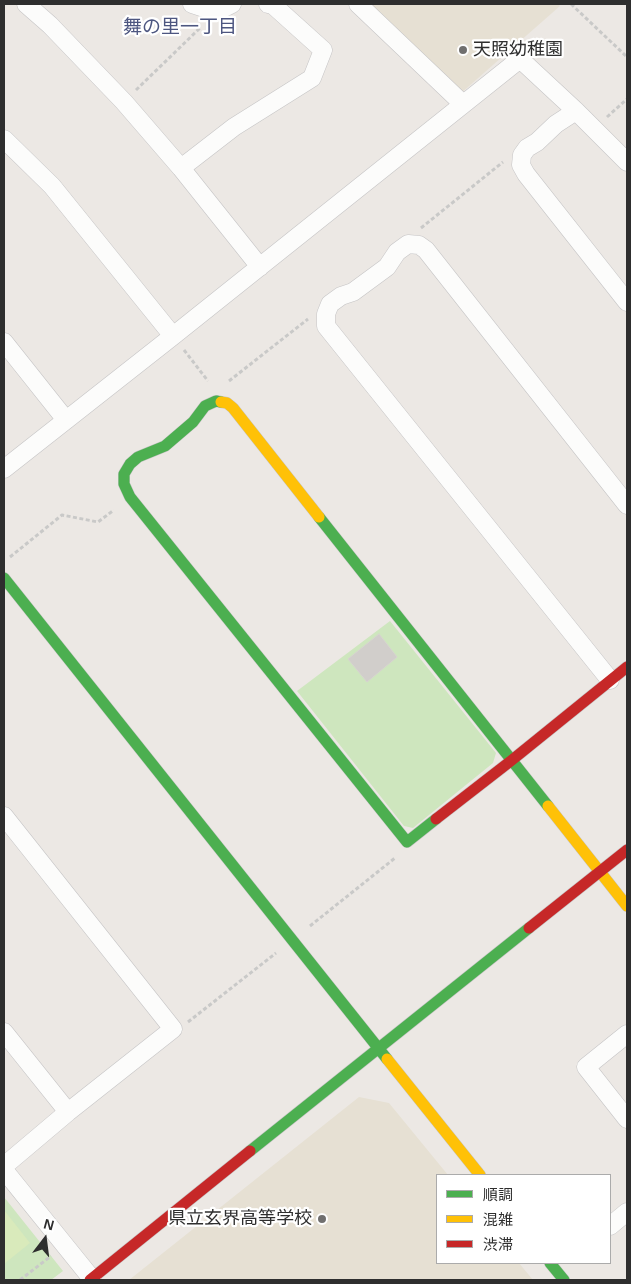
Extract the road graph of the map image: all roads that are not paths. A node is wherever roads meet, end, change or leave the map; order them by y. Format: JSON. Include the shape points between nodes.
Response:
{"nodes":[{"id":1,"x":26,"y":4,"type":"edge"},
{"id":2,"x":192,"y":4,"type":"edge"},
{"id":3,"x":232,"y":4,"type":"edge"},
{"id":4,"x":268,"y":4,"type":"edge"},
{"id":5,"x":358,"y":4,"type":"edge"},
{"id":6,"x":463,"y":104,"type":"junction"},
{"id":7,"x":576,"y":111,"type":"junction"},
{"id":8,"x":4,"y":139,"type":"edge"},
{"id":9,"x":627,"y":162,"type":"edge"},
{"id":10,"x":181,"y":168,"type":"junction"},
{"id":11,"x":260,"y":267,"type":"junction"},
{"id":12,"x":627,"y":302,"type":"edge"},
{"id":13,"x":173,"y":336,"type":"junction"},
{"id":14,"x":4,"y":342,"type":"edge"},
{"id":15,"x":66,"y":420,"type":"junction"},
{"id":16,"x":4,"y":469,"type":"edge"},
{"id":17,"x":627,"y":504,"type":"edge"},
{"id":18,"x":4,"y":578,"type":"edge"},
{"id":19,"x":627,"y":667,"type":"edge"},
{"id":20,"x":610,"y":680,"type":"junction"},
{"id":21,"x":512,"y":760,"type":"junction"},
{"id":22,"x":4,"y":816,"type":"edge"},
{"id":23,"x":627,"y":850,"type":"edge"},
{"id":24,"x":600,"y":872,"type":"junction"},
{"id":25,"x":627,"y":906,"type":"edge"},
{"id":26,"x":4,"y":1032,"type":"edge"},
{"id":27,"x":627,"y":1034,"type":"edge"},
{"id":28,"x":378,"y":1048,"type":"junction"},
{"id":29,"x":68,"y":1112,"type":"junction"},
{"id":30,"x":627,"y":1119,"type":"edge"},
{"id":31,"x":4,"y":1166,"type":"edge"},
{"id":32,"x":4,"y":1170,"type":"edge"},
{"id":33,"x":479,"y":1174,"type":"edge"},
{"id":34,"x":627,"y":1212,"type":"edge"},
{"id":35,"x":611,"y":1225,"type":"edge"},
{"id":36,"x":91,"y":1280,"type":"edge"}],
"edges":[{"from":1,"to":10,"type":"street","via":[[124,102]]},
{"from":2,"to":3,"type":"street","via":[[216,12]]},
{"from":4,"to":10,"type":"street","via":[[323,50],[312,78],[234,127]]},
{"from":5,"to":6,"type":"street"},
{"from":6,"to":7,"type":"street","via":[[520,59]]},
{"from":6,"to":11,"type":"street"},
{"from":7,"to":9,"type":"street"},
{"from":7,"to":12,"type":"street","via":[[527,148],[521,165]]},
{"from":8,"to":13,"type":"street","via":[[52,186]]},
{"from":10,"to":11,"type":"street"},
{"from":11,"to":13,"type":"street"},
{"from":13,"to":15,"type":"street"},
{"from":14,"to":15,"type":"street"},
{"from":15,"to":16,"type":"street"},
{"from":17,"to":20,"type":"street","via":[[419,245],[408,244],[397,252],[387,267],[330,304],[326,326]]},
{"from":18,"to":28,"type":"street"},
{"from":19,"to":20,"type":"street"},
{"from":20,"to":21,"type":"street"},
{"from":21,"to":21,"type":"street","via":[[227,403],[216,396],[165,446],[130,464],[124,474],[124,484],[130,497],[407,842]]},
{"from":21,"to":24,"type":"street"},
{"from":22,"to":29,"type":"street","via":[[174,1029]]},
{"from":23,"to":24,"type":"street"},
{"from":24,"to":25,"type":"street"},
{"from":24,"to":28,"type":"street"},
{"from":26,"to":29,"type":"street"},
{"from":27,"to":30,"type":"street","via":[[586,1066]]},
{"from":28,"to":33,"type":"street"},
{"from":28,"to":36,"type":"street"},
{"from":29,"to":31,"type":"street"},
{"from":32,"to":36,"type":"street"},
{"from":34,"to":35,"type":"street"}]}
